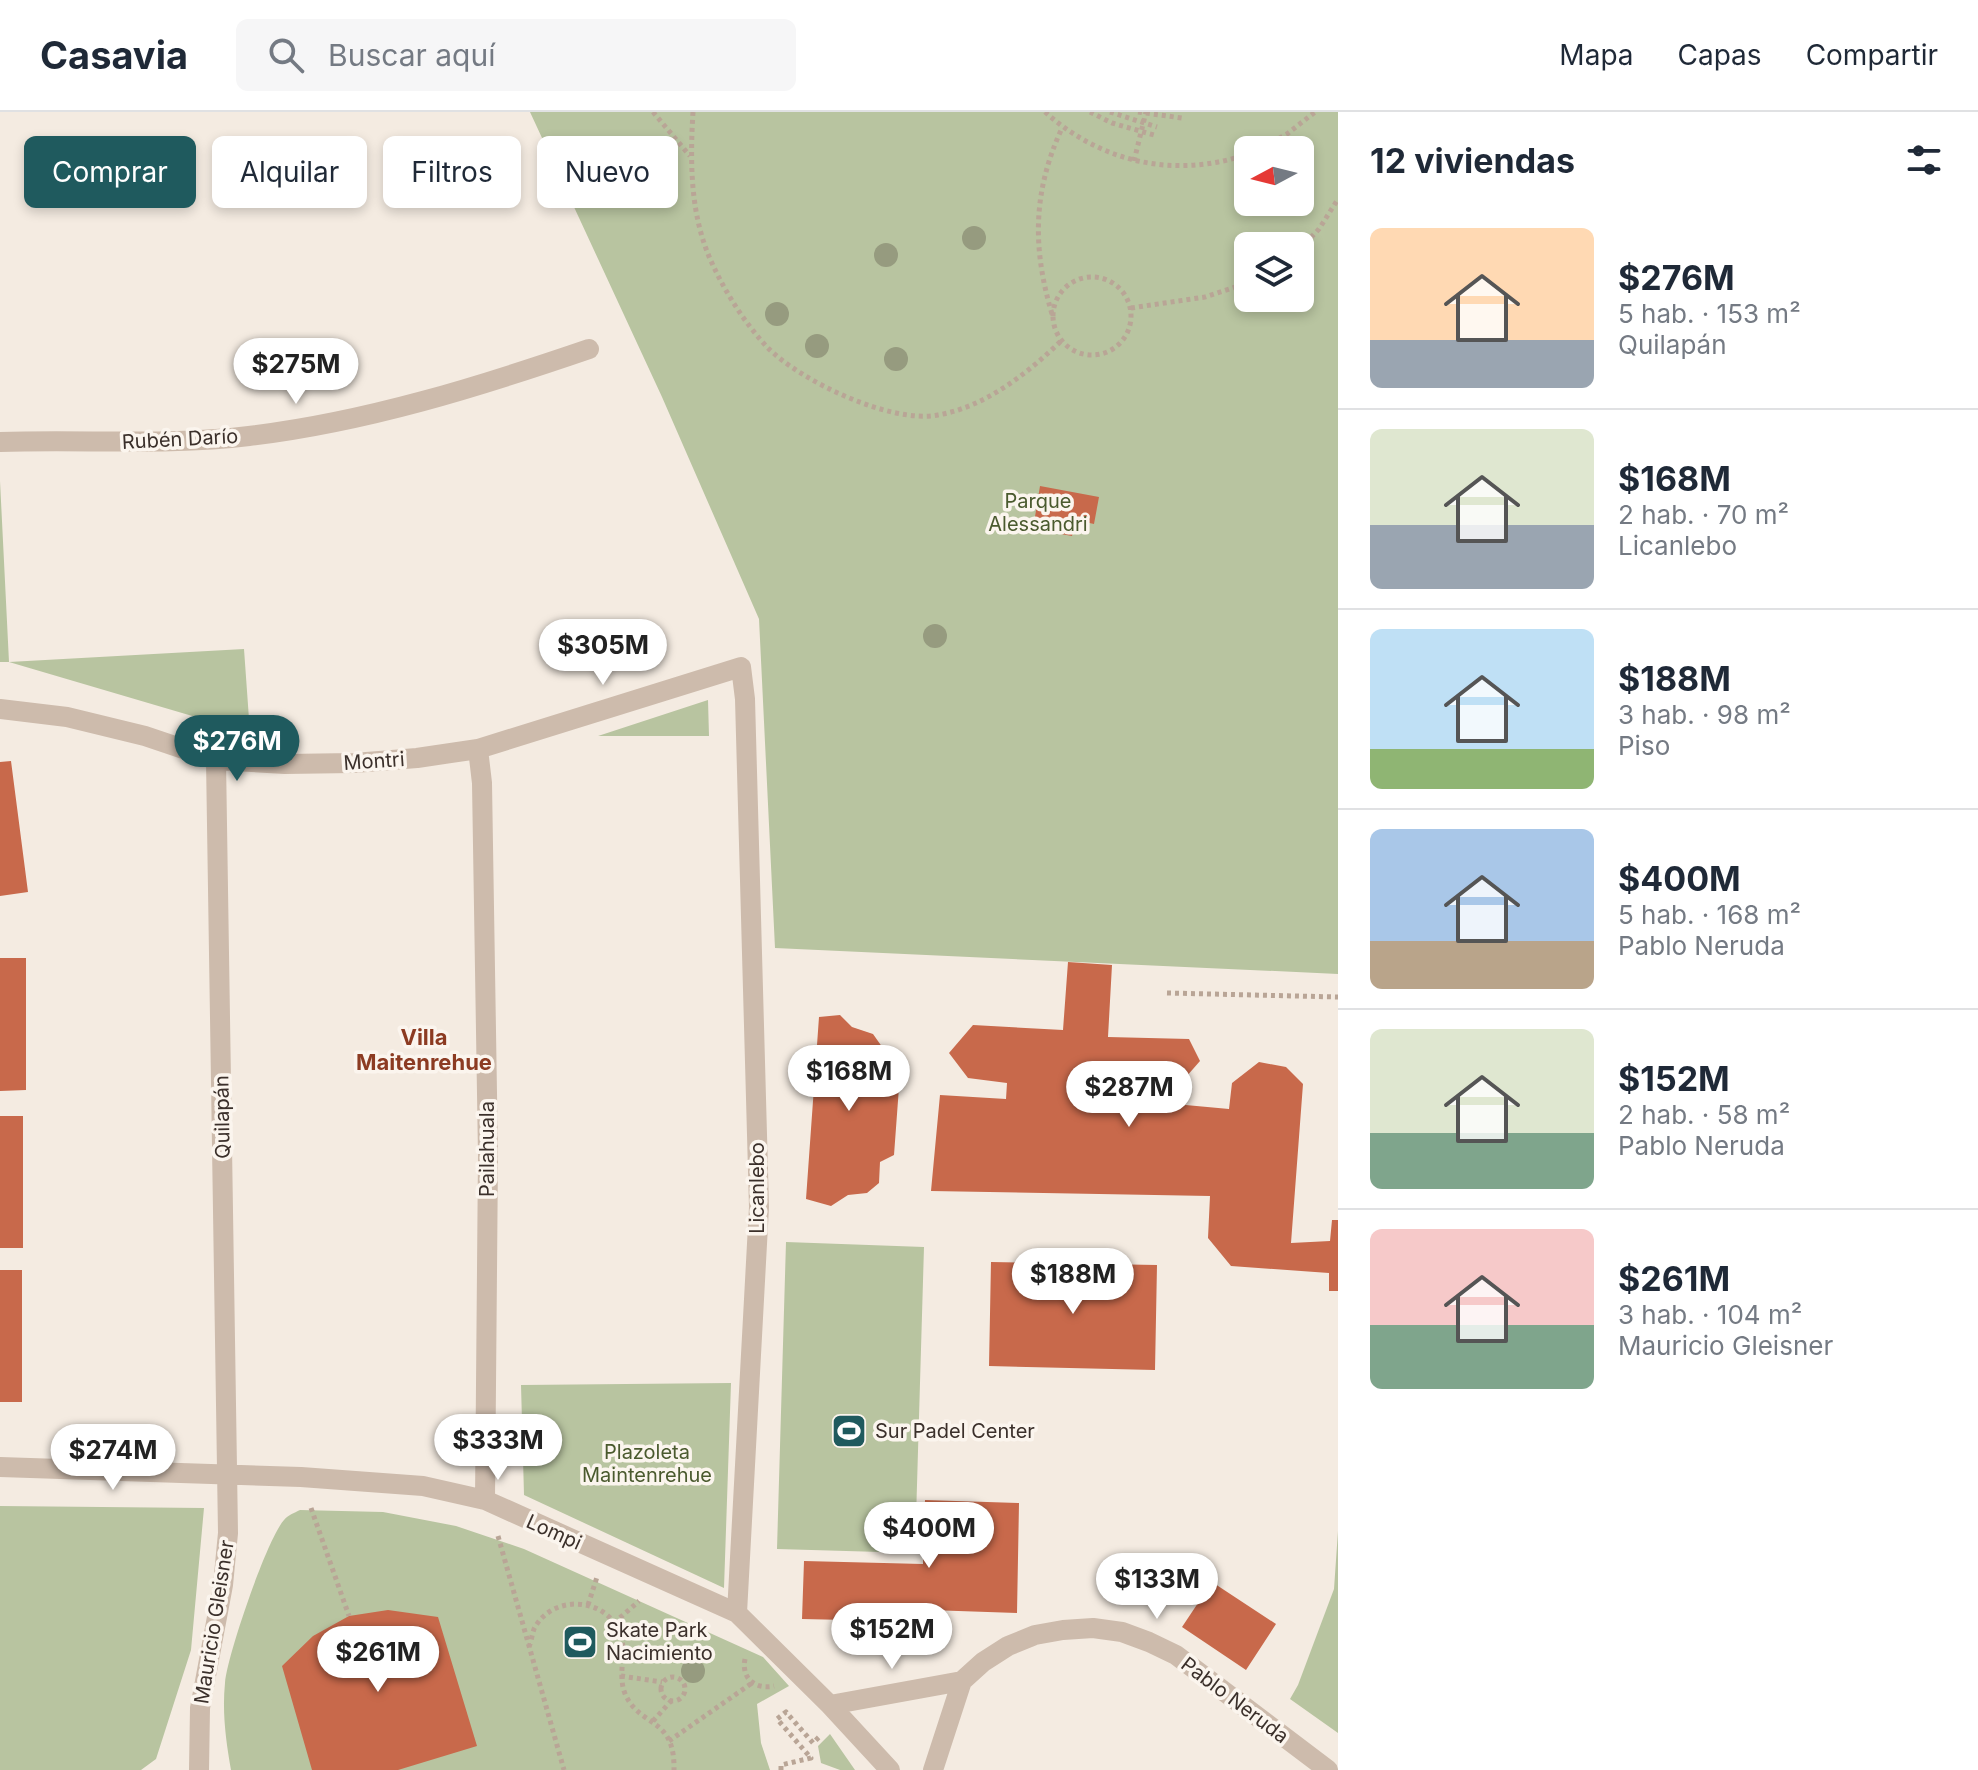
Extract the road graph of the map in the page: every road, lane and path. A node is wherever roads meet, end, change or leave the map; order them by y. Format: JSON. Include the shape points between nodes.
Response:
{"nodes":[{"id":1,"x":653,"y":112,"type":"edge"},
{"id":2,"x":693,"y":112,"type":"edge"},
{"id":3,"x":1045,"y":112,"type":"edge"},
{"id":4,"x":1090,"y":112,"type":"edge"},
{"id":5,"x":1110,"y":112,"type":"edge"},
{"id":6,"x":1138,"y":112,"type":"edge"},
{"id":7,"x":1315,"y":112,"type":"edge"},
{"id":8,"x":1146,"y":113,"type":"edge"},
{"id":9,"x":1182,"y":118,"type":"dead end"},
{"id":10,"x":1143,"y":124,"type":"junction"},
{"id":11,"x":1157,"y":127,"type":"dead end"},
{"id":12,"x":1062,"y":128,"type":"junction"},
{"id":13,"x":1141,"y":132,"type":"junction"},
{"id":14,"x":1154,"y":135,"type":"dead end"},
{"id":15,"x":1283,"y":136,"type":"edge"},
{"id":16,"x":691,"y":157,"type":"junction"},
{"id":17,"x":1234,"y":158,"type":"edge"},
{"id":18,"x":1134,"y":161,"type":"junction"},
{"id":19,"x":1338,"y":199,"type":"edge"},
{"id":20,"x":1314,"y":234,"type":"edge"},
{"id":21,"x":1234,"y":288,"type":"edge"},
{"id":22,"x":1131,"y":308,"type":"junction"},
{"id":23,"x":1053,"y":319,"type":"junction"},
{"id":24,"x":1061,"y":341,"type":"junction"},
{"id":25,"x":589,"y":349,"type":"dead end"},
{"id":26,"x":0,"y":442,"type":"edge"},
{"id":27,"x":741,"y":667,"type":"joint"},
{"id":28,"x":0,"y":709,"type":"edge"},
{"id":29,"x":478,"y":749,"type":"junction"},
{"id":30,"x":216,"y":760,"type":"junction"},
{"id":31,"x":1167,"y":993,"type":"dead end"},
{"id":32,"x":1338,"y":997,"type":"edge"},
{"id":33,"x":0,"y":1467,"type":"edge"},
{"id":34,"x":227,"y":1473,"type":"junction"},
{"id":35,"x":485,"y":1500,"type":"junction"},
{"id":36,"x":311,"y":1508,"type":"dead end"},
{"id":37,"x":497,"y":1533,"type":"dead end"},
{"id":38,"x":598,"y":1572,"type":"dead end"},
{"id":39,"x":639,"y":1601,"type":"dead end"},
{"id":40,"x":588,"y":1605,"type":"junction"},
{"id":41,"x":737,"y":1613,"type":"junction"},
{"id":42,"x":349,"y":1616,"type":"dead end"},
{"id":43,"x":614,"y":1623,"type":"junction"},
{"id":44,"x":529,"y":1647,"type":"junction"},
{"id":45,"x":751,"y":1649,"type":"dead end"},
{"id":46,"x":621,"y":1676,"type":"junction"},
{"id":47,"x":781,"y":1681,"type":"dead end"},
{"id":48,"x":962,"y":1681,"type":"junction"},
{"id":49,"x":663,"y":1682,"type":"junction"},
{"id":50,"x":752,"y":1683,"type":"junction"},
{"id":51,"x":671,"y":1701,"type":"junction"},
{"id":52,"x":830,"y":1705,"type":"junction"},
{"id":53,"x":653,"y":1721,"type":"junction"},
{"id":54,"x":813,"y":1724,"type":"dead end"},
{"id":55,"x":669,"y":1741,"type":"junction"},
{"id":56,"x":199,"y":1770,"type":"edge"},
{"id":57,"x":564,"y":1770,"type":"edge"},
{"id":58,"x":674,"y":1770,"type":"edge"},
{"id":59,"x":781,"y":1770,"type":"edge"},
{"id":60,"x":890,"y":1770,"type":"edge"},
{"id":61,"x":933,"y":1770,"type":"edge"},
{"id":62,"x":1328,"y":1770,"type":"edge"}],
"edges":[{"from":1,"to":16,"type":"path"},
{"from":2,"to":16,"type":"path"},
{"from":3,"to":12,"type":"path"},
{"from":4,"to":13,"type":"path"},
{"from":5,"to":10,"type":"path"},
{"from":6,"to":8,"type":"path"},
{"from":7,"to":15,"type":"path"},
{"from":8,"to":9,"type":"path"},
{"from":8,"to":10,"type":"path"},
{"from":10,"to":11,"type":"path"},
{"from":10,"to":13,"type":"path"},
{"from":12,"to":18,"type":"path","via":[[1109,154]]},
{"from":12,"to":23,"type":"path","via":[[1043,175],[1038,210],[1041,267]]},
{"from":13,"to":14,"type":"path"},
{"from":13,"to":18,"type":"path"},
{"from":16,"to":24,"type":"path","via":[[691,184],[710,259],[743,318],[770,350],[836,391],[903,415],[953,412],[1001,388]]},
{"from":17,"to":18,"type":"path","via":[[1197,166]]},
{"from":19,"to":20,"type":"path"},
{"from":21,"to":22,"type":"path"},
{"from":22,"to":23,"type":"path","via":[[1110,281],[1087,277],[1058,296]]},
{"from":22,"to":24,"type":"path","via":[[1129,331],[1104,354],[1080,354]]},
{"from":23,"to":24,"type":"path"},
{"from":25,"to":26,"type":"street","name":"Rubén Darío","via":[[387,411],[248,436]]},
{"from":27,"to":29,"type":"street","name":"Montri"},
{"from":27,"to":41,"type":"street","name":"Licanlebo","via":[[759,1207]]},
{"from":28,"to":30,"type":"street","name":"Montri","via":[[80,720]]},
{"from":29,"to":30,"type":"street","name":"Montri","via":[[354,763]]},
{"from":29,"to":35,"type":"street","name":"Pailahuala","via":[[488,1155]]},
{"from":30,"to":34,"type":"street","name":"Quilapán"},
{"from":31,"to":32,"type":"path"},
{"from":33,"to":34,"type":"street","name":"Lompi"},
{"from":34,"to":35,"type":"street","name":"Lompi","via":[[423,1486]]},
{"from":34,"to":56,"type":"street","name":"Mauricio Gleisner","via":[[228,1533],[200,1708]]},
{"from":35,"to":41,"type":"street","name":"Lompi"},
{"from":36,"to":42,"type":"path"},
{"from":37,"to":44,"type":"path"},
{"from":38,"to":40,"type":"path"},
{"from":39,"to":43,"type":"path"},
{"from":40,"to":43,"type":"path"},
{"from":40,"to":44,"type":"path","via":[[563,1605],[547,1614]]},
{"from":41,"to":52,"type":"street","name":"Lompi"},
{"from":43,"to":46,"type":"path","via":[[623,1642]]},
{"from":44,"to":57,"type":"path"},
{"from":45,"to":50,"type":"path","via":[[743,1665]]},
{"from":46,"to":49,"type":"path"},
{"from":46,"to":53,"type":"path","via":[[629,1702]]},
{"from":47,"to":50,"type":"path","via":[[765,1688]]},
{"from":48,"to":52,"type":"street","name":"Pablo Neruda"},
{"from":48,"to":61,"type":"street"},
{"from":48,"to":62,"type":"street","name":"Pablo Neruda","via":[[1008,1646],[1035,1635],[1093,1628],[1122,1632],[1176,1655]]},
{"from":49,"to":51,"type":"path","via":[[661,1694]]},
{"from":49,"to":51,"type":"path","via":[[675,1676],[686,1689],[683,1697]]},
{"from":50,"to":55,"type":"path"},
{"from":51,"to":53,"type":"path"},
{"from":52,"to":60,"type":"street","name":"Lompi"},
{"from":53,"to":55,"type":"path"},
{"from":54,"to":59,"type":"path","via":[[822,1734],[813,1743],[786,1712],[777,1719],[811,1758],[781,1765]]},
{"from":55,"to":58,"type":"path"}]}
